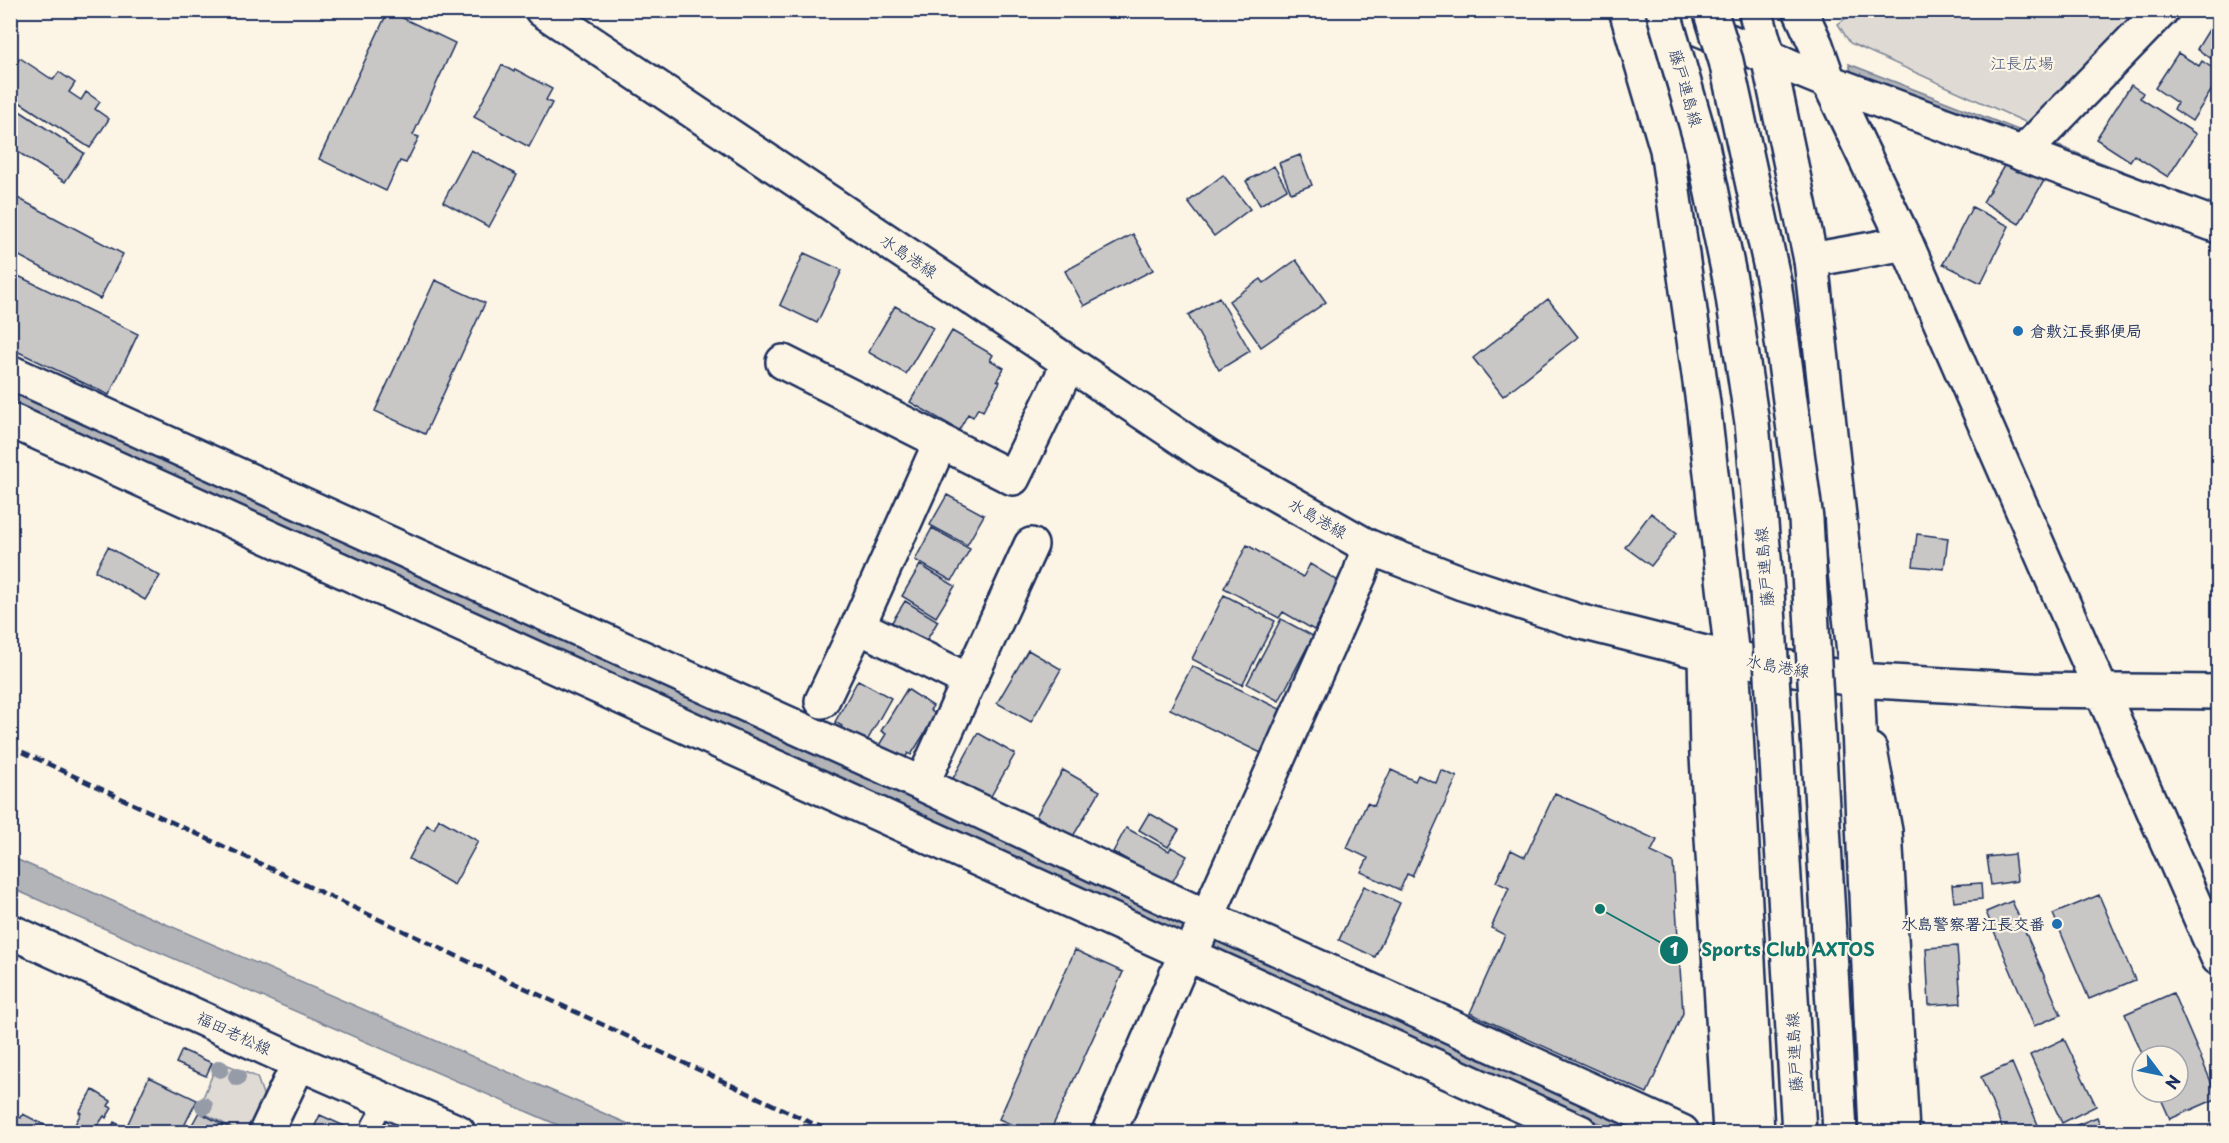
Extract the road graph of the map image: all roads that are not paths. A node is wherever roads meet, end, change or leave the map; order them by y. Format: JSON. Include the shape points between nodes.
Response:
{"nodes":[{"id":1,"x":542,"y":10,"type":"edge"},
{"id":2,"x":1626,"y":10,"type":"edge"},
{"id":3,"x":1653,"y":10,"type":"edge"},
{"id":4,"x":1663,"y":10,"type":"edge"},
{"id":5,"x":1710,"y":10,"type":"edge"},
{"id":6,"x":1755,"y":10,"type":"edge"},
{"id":7,"x":1800,"y":10,"type":"edge"},
{"id":8,"x":2162,"y":10,"type":"edge"},
{"id":9,"x":1768,"y":56,"type":"junction"},
{"id":10,"x":1829,"y":82,"type":"junction"},
{"id":11,"x":2028,"y":148,"type":"junction"},
{"id":12,"x":2218,"y":226,"type":"edge"},
{"id":13,"x":1906,"y":243,"type":"junction"},
{"id":14,"x":1812,"y":260,"type":"junction"},
{"id":15,"x":783,"y":362,"type":"dead end"},
{"id":16,"x":1069,"y":363,"type":"junction"},
{"id":17,"x":10,"y":372,"type":"edge"},
{"id":18,"x":10,"y":420,"type":"edge"},
{"id":19,"x":941,"y":441,"type":"junction"},
{"id":20,"x":1031,"y":545,"type":"dead end"},
{"id":21,"x":1369,"y":547,"type":"junction"},
{"id":22,"x":858,"y":626,"type":"junction"},
{"id":23,"x":1718,"y":655,"type":"junction"},
{"id":24,"x":1857,"y":680,"type":"junction"},
{"id":25,"x":969,"y":681,"type":"junction"},
{"id":26,"x":2101,"y":690,"type":"junction"},
{"id":27,"x":2218,"y":692,"type":"edge"},
{"id":28,"x":822,"y":702,"type":"dead end"},
{"id":29,"x":922,"y":784,"type":"junction"},
{"id":30,"x":10,"y":931,"type":"edge"},
{"id":31,"x":1198,"y":936,"type":"junction"},
{"id":32,"x":2218,"y":958,"type":"edge"},
{"id":33,"x":299,"y":1063,"type":"junction"},
{"id":34,"x":385,"y":1101,"type":"junction"},
{"id":35,"x":266,"y":1132,"type":"edge"},
{"id":36,"x":369,"y":1132,"type":"edge"},
{"id":37,"x":458,"y":1132,"type":"edge"},
{"id":38,"x":1109,"y":1132,"type":"edge"},
{"id":39,"x":1580,"y":1132,"type":"edge"},
{"id":40,"x":1682,"y":1132,"type":"edge"},
{"id":41,"x":1730,"y":1132,"type":"edge"},
{"id":42,"x":1757,"y":1132,"type":"edge"},
{"id":43,"x":1799,"y":1132,"type":"edge"},
{"id":44,"x":1840,"y":1132,"type":"edge"},
{"id":45,"x":1876,"y":1132,"type":"edge"},
{"id":46,"x":1902,"y":1132,"type":"edge"}],
"edges":[{"from":1,"to":16,"type":"street","name":"水島港線"},
{"from":2,"to":23,"type":"street","via":[[1666,148],[1703,403]]},
{"from":3,"to":9,"type":"street"},
{"from":4,"to":43,"type":"street","name":"藤戸連島線","bridge":true,"via":[[1702,145],[1731,284],[1752,423],[1767,591]]},
{"from":5,"to":44,"type":"street","bridge":true,"via":[[1726,61],[1774,282],[1806,519]]},
{"from":6,"to":9,"type":"street"},
{"from":7,"to":10,"type":"street"},
{"from":8,"to":11,"type":"street"},
{"from":9,"to":10,"type":"street"},
{"from":9,"to":14,"type":"street"},
{"from":10,"to":11,"type":"street"},
{"from":10,"to":13,"type":"street"},
{"from":11,"to":12,"type":"street"},
{"from":13,"to":14,"type":"street"},
{"from":13,"to":26,"type":"street"},
{"from":14,"to":24,"type":"street"},
{"from":15,"to":19,"type":"street"},
{"from":16,"to":19,"type":"street","via":[[1013,478]]},
{"from":16,"to":21,"type":"street","name":"水島港線","via":[[1208,456]]},
{"from":17,"to":29,"type":"street"},
{"from":18,"to":31,"type":"street"},
{"from":19,"to":22,"type":"street"},
{"from":20,"to":25,"type":"street"},
{"from":21,"to":23,"type":"street","name":"水島港線","via":[[1578,621]]},
{"from":21,"to":31,"type":"street"},
{"from":22,"to":25,"type":"street"},
{"from":22,"to":28,"type":"street"},
{"from":23,"to":24,"type":"street","name":"水島港線"},
{"from":23,"to":41,"type":"street","via":[[1707,756]]},
{"from":23,"to":42,"type":"street"},
{"from":24,"to":26,"type":"street","name":"水島港線"},
{"from":24,"to":45,"type":"street"},
{"from":24,"to":46,"type":"street","via":[[1885,831]]},
{"from":25,"to":29,"type":"street"},
{"from":26,"to":27,"type":"street","name":"水島港線"},
{"from":26,"to":32,"type":"street"},
{"from":29,"to":31,"type":"street"},
{"from":30,"to":33,"type":"street","name":"福田老松線"},
{"from":31,"to":38,"type":"street","via":[[1179,969]]},
{"from":31,"to":39,"type":"street"},
{"from":31,"to":40,"type":"street","via":[[1404,1005]]},
{"from":33,"to":34,"type":"street","name":"福田老松線"},
{"from":33,"to":35,"type":"street"},
{"from":34,"to":36,"type":"lane"},
{"from":34,"to":37,"type":"street","name":"福田老松線"}]}
